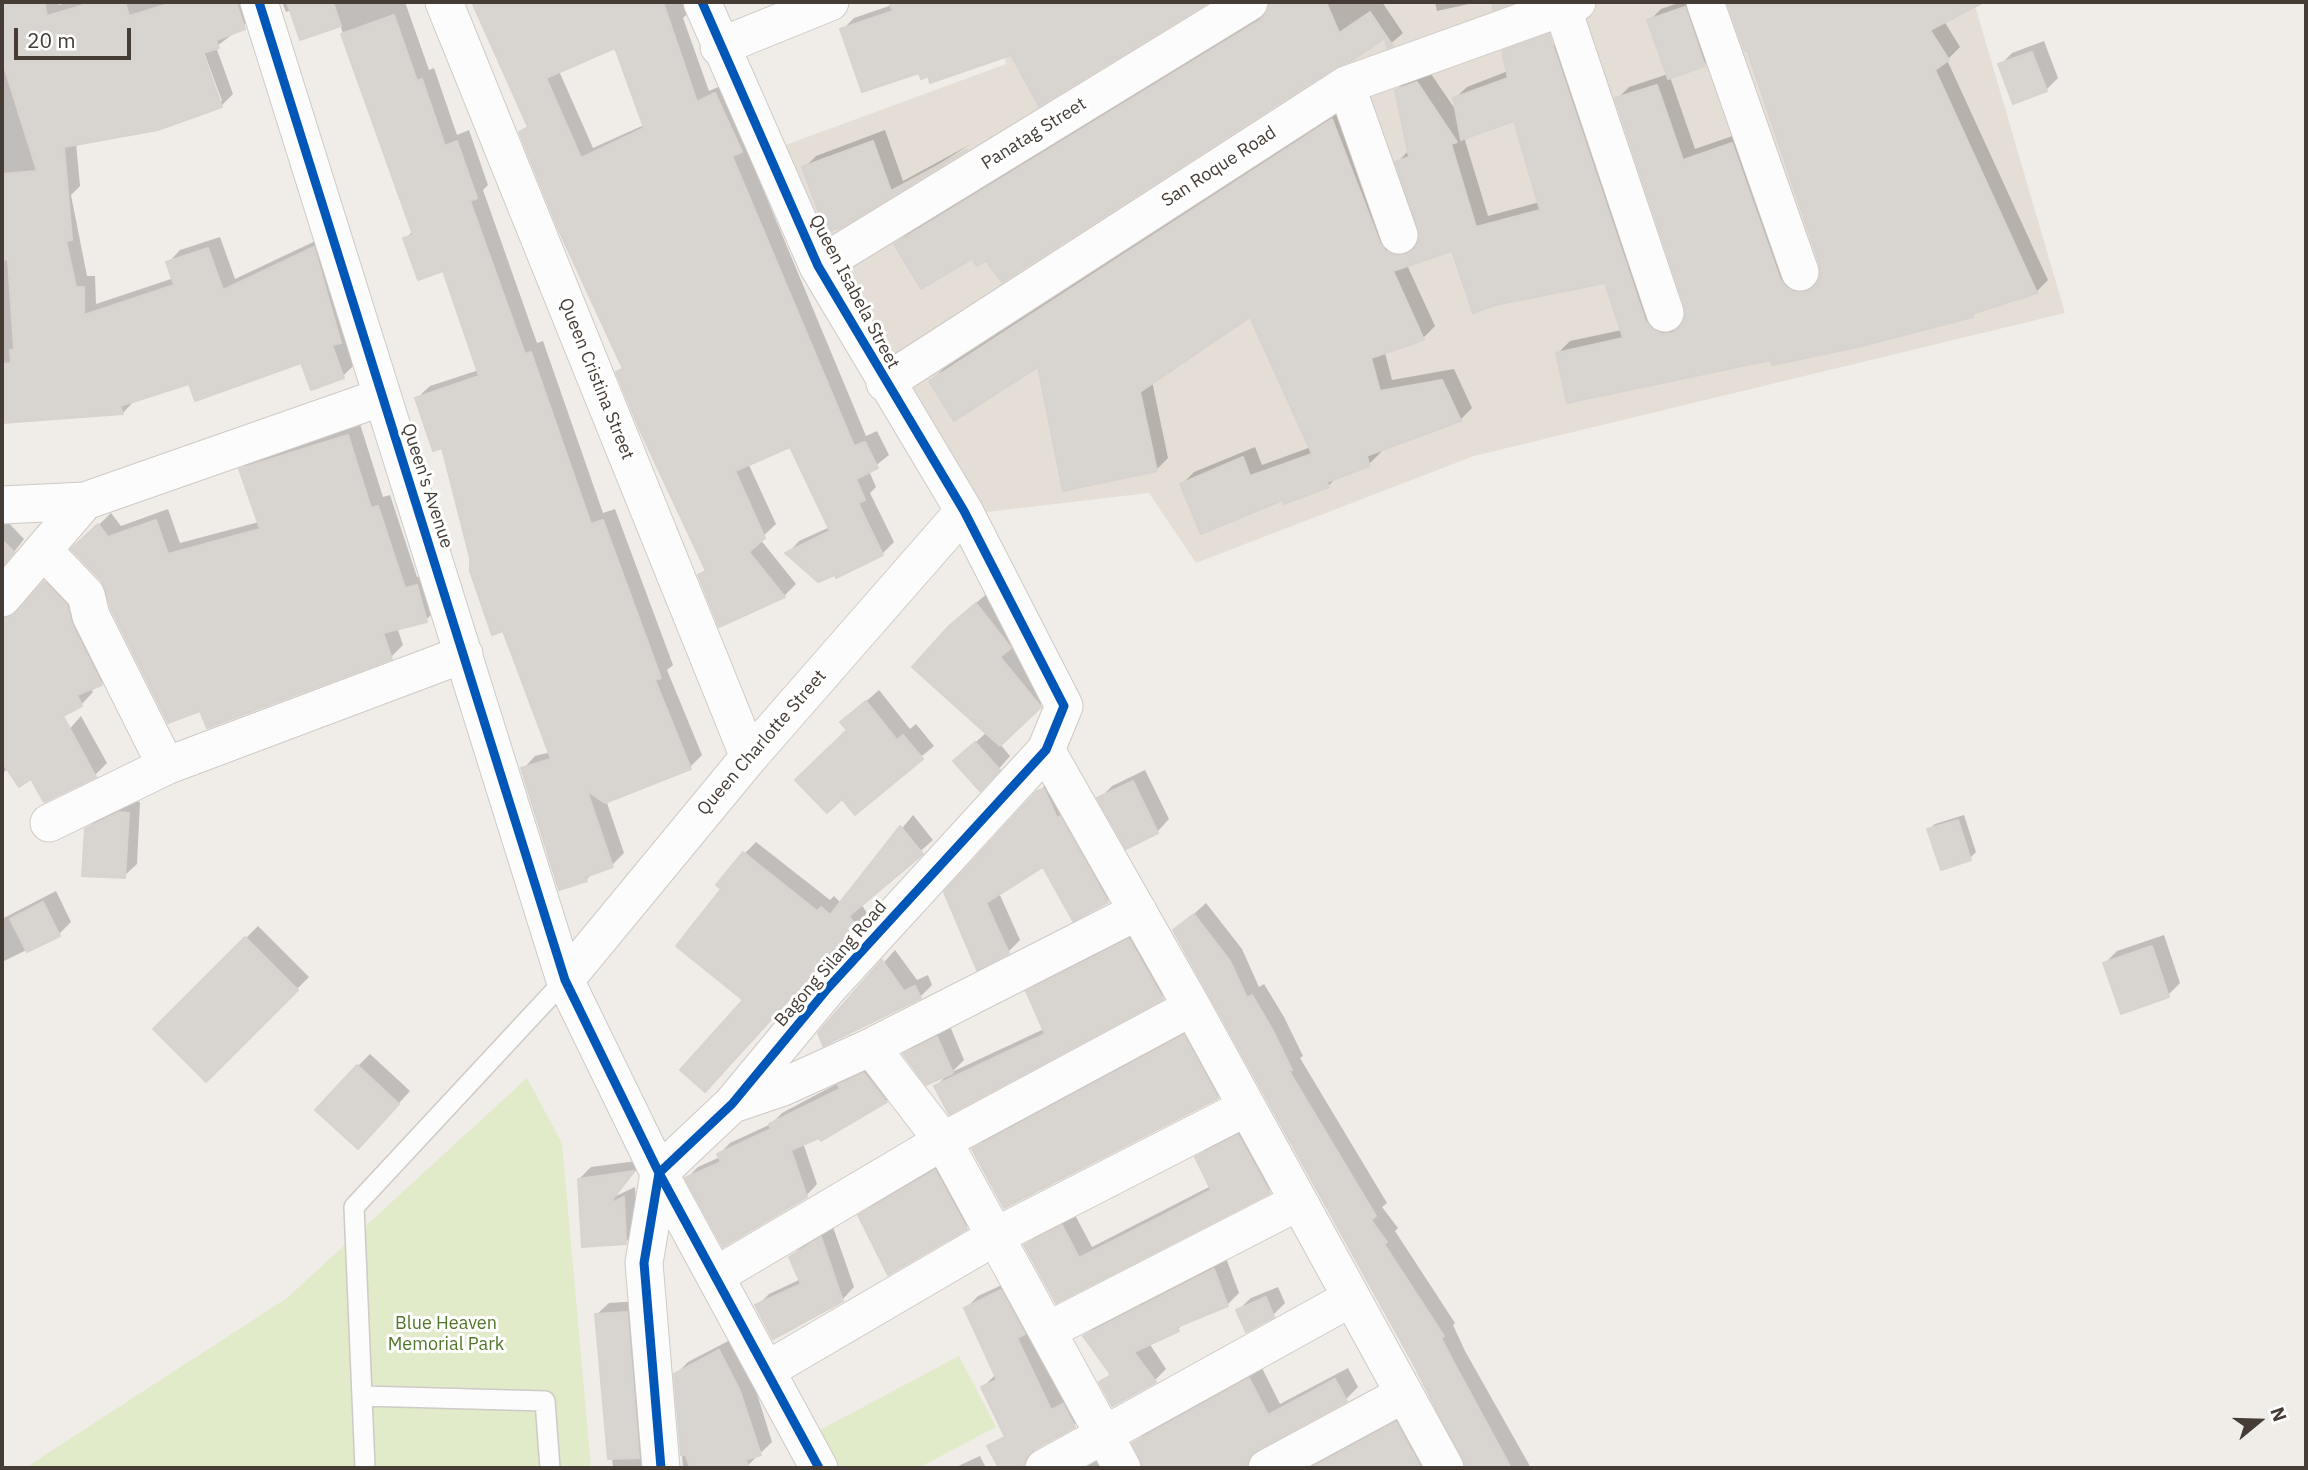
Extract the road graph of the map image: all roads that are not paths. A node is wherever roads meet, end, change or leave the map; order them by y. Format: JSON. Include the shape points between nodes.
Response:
{"nodes":[{"id":1,"x":259,"y":2,"type":"edge"},
{"id":2,"x":444,"y":2,"type":"edge"},
{"id":3,"x":702,"y":2,"type":"edge"},
{"id":4,"x":831,"y":2,"type":"edge"},
{"id":5,"x":1249,"y":2,"type":"edge"},
{"id":6,"x":1706,"y":2,"type":"edge"},
{"id":7,"x":1569,"y":4,"type":"edge"},
{"id":8,"x":719,"y":47,"type":"junction"},
{"id":9,"x":1346,"y":85,"type":"junction"},
{"id":10,"x":1399,"y":235,"type":"dead end"},
{"id":11,"x":818,"y":267,"type":"junction"},
{"id":12,"x":1800,"y":272,"type":"dead end"},
{"id":13,"x":1665,"y":313,"type":"dead end"},
{"id":14,"x":885,"y":383,"type":"junction"},
{"id":15,"x":382,"y":397,"type":"junction"},
{"id":16,"x":85,"y":501,"type":"junction"},
{"id":17,"x":2,"y":505,"type":"edge"},
{"id":18,"x":964,"y":511,"type":"junction"},
{"id":19,"x":44,"y":551,"type":"junction"},
{"id":20,"x":2,"y":598,"type":"edge"},
{"id":21,"x":464,"y":654,"type":"junction"},
{"id":22,"x":1046,"y":750,"type":"junction"},
{"id":23,"x":748,"y":757,"type":"junction"},
{"id":24,"x":166,"y":766,"type":"junction"},
{"id":25,"x":49,"y":823,"type":"dead end"},
{"id":26,"x":1138,"y":911,"type":"junction"},
{"id":27,"x":565,"y":979,"type":"junction"},
{"id":28,"x":1192,"y":1007,"type":"junction"},
{"id":29,"x":871,"y":1047,"type":"junction"},
{"id":30,"x":732,"y":1104,"type":"junction"},
{"id":31,"x":1247,"y":1107,"type":"junction"},
{"id":32,"x":943,"y":1141,"type":"junction"},
{"id":33,"x":659,"y":1173,"type":"junction"},
{"id":34,"x":1298,"y":1202,"type":"junction"},
{"id":35,"x":996,"y":1236,"type":"junction"},
{"id":36,"x":715,"y":1276,"type":"junction"},
{"id":37,"x":1351,"y":1298,"type":"junction"},
{"id":38,"x":1047,"y":1331,"type":"junction"},
{"id":39,"x":767,"y":1370,"type":"junction"},
{"id":40,"x":1404,"y":1394,"type":"junction"},
{"id":41,"x":363,"y":1396,"type":"junction"},
{"id":42,"x":1102,"y":1434,"type":"junction"},
{"id":43,"x":365,"y":1468,"type":"edge"},
{"id":44,"x":550,"y":1468,"type":"edge"},
{"id":45,"x":661,"y":1468,"type":"edge"},
{"id":46,"x":819,"y":1468,"type":"edge"},
{"id":47,"x":1044,"y":1468,"type":"edge"},
{"id":48,"x":1122,"y":1468,"type":"edge"},
{"id":49,"x":1267,"y":1468,"type":"edge"},
{"id":50,"x":1445,"y":1468,"type":"edge"}],
"edges":[{"from":1,"to":15,"type":"street","name":"Queen's Avenue"},
{"from":2,"to":23,"type":"street","name":"Queen Cristina Street"},
{"from":3,"to":8,"type":"street","name":"Queen Isabela Street"},
{"from":4,"to":8,"type":"street"},
{"from":5,"to":11,"type":"street","name":"Panatag Street"},
{"from":6,"to":12,"type":"street"},
{"from":7,"to":9,"type":"street","name":"San Roque Road"},
{"from":7,"to":13,"type":"street"},
{"from":8,"to":11,"type":"street","name":"Queen Isabela Street"},
{"from":9,"to":10,"type":"street"},
{"from":9,"to":14,"type":"street","name":"San Roque Road"},
{"from":11,"to":14,"type":"street","name":"Queen Isabela Street"},
{"from":14,"to":18,"type":"street","name":"Queen Isabela Street"},
{"from":15,"to":16,"type":"street"},
{"from":15,"to":21,"type":"street","name":"Queen's Avenue"},
{"from":16,"to":17,"type":"street"},
{"from":16,"to":19,"type":"street"},
{"from":18,"to":22,"type":"street","name":"Bagong Silang Road","via":[[1064,706]]},
{"from":18,"to":23,"type":"street","name":"Queen Charlotte Street"},
{"from":19,"to":20,"type":"street"},
{"from":19,"to":24,"type":"street","via":[[86,596],[91,616]]},
{"from":21,"to":24,"type":"street"},
{"from":21,"to":27,"type":"street","name":"Queen's Avenue"},
{"from":22,"to":26,"type":"street"},
{"from":22,"to":30,"type":"street","name":"Bagong Silang Road","via":[[828,988]]},
{"from":23,"to":27,"type":"street","name":"Queen Charlotte Street"},
{"from":24,"to":25,"type":"street"},
{"from":26,"to":28,"type":"street"},
{"from":26,"to":29,"type":"street"},
{"from":27,"to":33,"type":"street","name":"Queen's Avenue"},
{"from":27,"to":41,"type":"lane","via":[[354,1207]]},
{"from":28,"to":31,"type":"street"},
{"from":28,"to":32,"type":"street"},
{"from":29,"to":30,"type":"street","via":[[783,1087]]},
{"from":29,"to":32,"type":"street"},
{"from":30,"to":33,"type":"street","name":"Bagong Silang Road"},
{"from":31,"to":34,"type":"street"},
{"from":31,"to":35,"type":"street"},
{"from":32,"to":35,"type":"street"},
{"from":32,"to":36,"type":"street"},
{"from":33,"to":36,"type":"street","name":"Queen's Avenue"},
{"from":33,"to":45,"type":"street","via":[[644,1264]]},
{"from":34,"to":37,"type":"street"},
{"from":34,"to":38,"type":"street"},
{"from":35,"to":38,"type":"street"},
{"from":35,"to":39,"type":"street"},
{"from":36,"to":39,"type":"street","name":"Queen's Avenue"},
{"from":37,"to":40,"type":"street"},
{"from":37,"to":42,"type":"street"},
{"from":38,"to":42,"type":"street"},
{"from":39,"to":46,"type":"street","name":"Queen's Avenue"},
{"from":40,"to":49,"type":"street"},
{"from":40,"to":50,"type":"street"},
{"from":41,"to":43,"type":"lane"},
{"from":41,"to":44,"type":"lane","via":[[545,1401]]},
{"from":42,"to":47,"type":"street"},
{"from":42,"to":48,"type":"street"}]}
